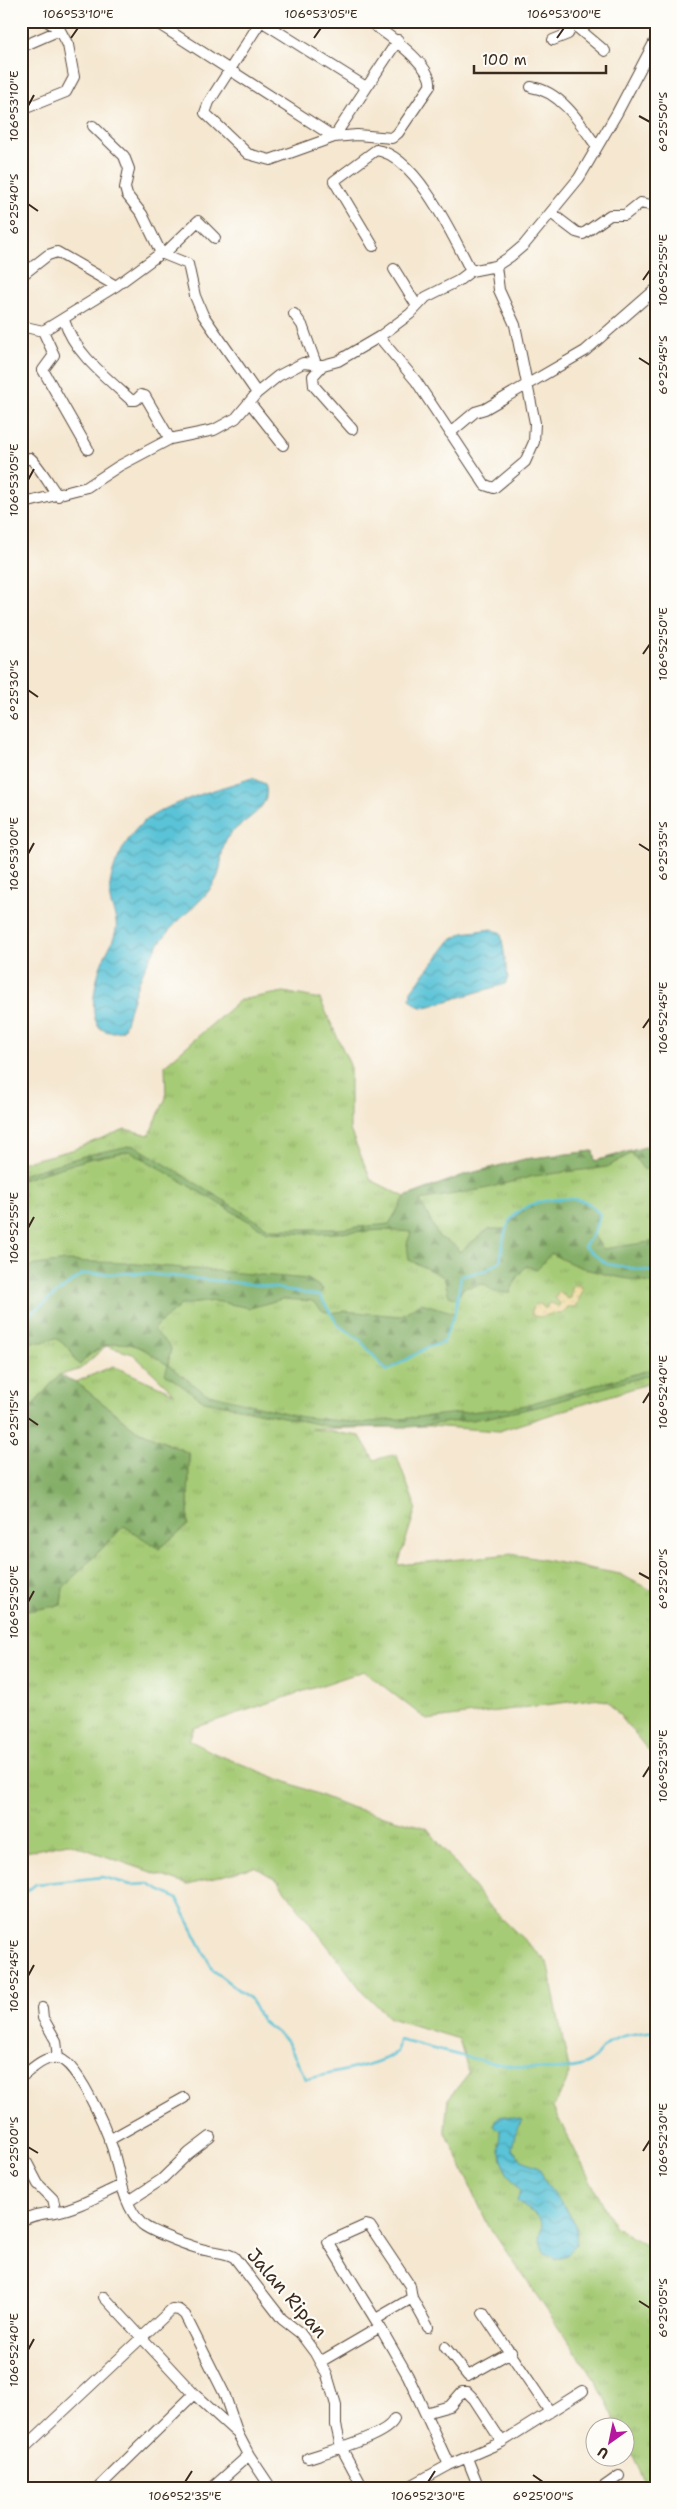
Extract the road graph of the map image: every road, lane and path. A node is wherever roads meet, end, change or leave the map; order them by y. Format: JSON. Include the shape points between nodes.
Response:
{"nodes":[{"id":1,"x":47,"y":21,"type":"edge"},
{"id":2,"x":154,"y":21,"type":"edge"},
{"id":3,"x":261,"y":21,"type":"edge"},
{"id":4,"x":368,"y":21,"type":"edge"},
{"id":5,"x":574,"y":23,"type":"edge"},
{"id":6,"x":60,"y":30,"type":"junction"},
{"id":7,"x":398,"y":40,"type":"junction"},
{"id":8,"x":553,"y":40,"type":"dead end"},
{"id":9,"x":655,"y":43,"type":"edge"},
{"id":10,"x":21,"y":47,"type":"edge"},
{"id":11,"x":605,"y":51,"type":"dead end"},
{"id":12,"x":230,"y":70,"type":"junction"},
{"id":13,"x":531,"y":87,"type":"dead end"},
{"id":14,"x":366,"y":88,"type":"junction"},
{"id":15,"x":21,"y":110,"type":"edge"},
{"id":16,"x":93,"y":126,"type":"dead end"},
{"id":17,"x":334,"y":137,"type":"junction"},
{"id":18,"x":597,"y":147,"type":"junction"},
{"id":19,"x":656,"y":206,"type":"edge"},
{"id":20,"x":552,"y":213,"type":"junction"},
{"id":21,"x":215,"y":238,"type":"dead end"},
{"id":22,"x":373,"y":246,"type":"dead end"},
{"id":23,"x":163,"y":253,"type":"junction"},
{"id":24,"x":496,"y":266,"type":"junction"},
{"id":25,"x":394,"y":269,"type":"dead end"},
{"id":26,"x":471,"y":271,"type":"junction"},
{"id":27,"x":21,"y":276,"type":"edge"},
{"id":28,"x":116,"y":286,"type":"junction"},
{"id":29,"x":656,"y":289,"type":"edge"},
{"id":30,"x":417,"y":306,"type":"junction"},
{"id":31,"x":294,"y":314,"type":"dead end"},
{"id":32,"x":64,"y":320,"type":"junction"},
{"id":33,"x":21,"y":326,"type":"edge"},
{"id":34,"x":43,"y":331,"type":"junction"},
{"id":35,"x":379,"y":337,"type":"junction"},
{"id":36,"x":320,"y":364,"type":"junction"},
{"id":37,"x":527,"y":385,"type":"junction"},
{"id":38,"x":257,"y":394,"type":"junction"},
{"id":39,"x":250,"y":403,"type":"junction"},
{"id":40,"x":352,"y":429,"type":"dead end"},
{"id":41,"x":450,"y":433,"type":"junction"},
{"id":42,"x":170,"y":439,"type":"junction"},
{"id":43,"x":283,"y":446,"type":"dead end"},
{"id":44,"x":88,"y":450,"type":"dead end"},
{"id":45,"x":21,"y":461,"type":"edge"},
{"id":46,"x":58,"y":496,"type":"junction"},
{"id":47,"x":21,"y":504,"type":"edge"},
{"id":48,"x":42,"y":2008,"type":"dead end"},
{"id":49,"x":54,"y":2058,"type":"junction"},
{"id":50,"x":21,"y":2077,"type":"edge"},
{"id":51,"x":184,"y":2098,"type":"dead end"},
{"id":52,"x":210,"y":2137,"type":"dead end"},
{"id":53,"x":110,"y":2140,"type":"junction"},
{"id":54,"x":27,"y":2163,"type":"dead end"},
{"id":55,"x":122,"y":2184,"type":"junction"},
{"id":56,"x":129,"y":2201,"type":"junction"},
{"id":57,"x":56,"y":2212,"type":"junction"},
{"id":58,"x":21,"y":2221,"type":"edge"},
{"id":59,"x":104,"y":2297,"type":"dead end"},
{"id":60,"x":412,"y":2298,"type":"junction"},
{"id":61,"x":483,"y":2313,"type":"dead end"},
{"id":62,"x":378,"y":2323,"type":"junction"},
{"id":63,"x":428,"y":2327,"type":"dead end"},
{"id":64,"x":140,"y":2338,"type":"junction"},
{"id":65,"x":445,"y":2347,"type":"dead end"},
{"id":66,"x":511,"y":2352,"type":"junction"},
{"id":67,"x":320,"y":2362,"type":"junction"},
{"id":68,"x":583,"y":2391,"type":"dead end"},
{"id":69,"x":194,"y":2394,"type":"junction"},
{"id":70,"x":550,"y":2412,"type":"junction"},
{"id":71,"x":425,"y":2413,"type":"junction"},
{"id":72,"x":394,"y":2419,"type":"dead end"},
{"id":73,"x":238,"y":2434,"type":"junction"},
{"id":74,"x":502,"y":2442,"type":"junction"},
{"id":75,"x":23,"y":2447,"type":"edge"},
{"id":76,"x":341,"y":2447,"type":"junction"},
{"id":77,"x":249,"y":2455,"type":"junction"},
{"id":78,"x":308,"y":2458,"type":"dead end"},
{"id":79,"x":467,"y":2458,"type":"junction"},
{"id":80,"x":449,"y":2465,"type":"junction"},
{"id":81,"x":619,"y":2476,"type":"dead end"},
{"id":82,"x":421,"y":2484,"type":"edge"},
{"id":83,"x":606,"y":2487,"type":"edge"},
{"id":84,"x":98,"y":2488,"type":"edge"},
{"id":85,"x":212,"y":2488,"type":"edge"},
{"id":86,"x":271,"y":2488,"type":"edge"},
{"id":87,"x":363,"y":2488,"type":"edge"},
{"id":88,"x":407,"y":2488,"type":"edge"},
{"id":89,"x":479,"y":2488,"type":"edge"}],
"edges":[{"from":1,"to":6,"type":"street"},
{"from":2,"to":12,"type":"street"},
{"from":3,"to":12,"type":"street"},
{"from":3,"to":14,"type":"street"},
{"from":4,"to":7,"type":"street"},
{"from":5,"to":8,"type":"street","via":[[568,34]]},
{"from":5,"to":11,"type":"street"},
{"from":6,"to":10,"type":"street"},
{"from":6,"to":15,"type":"street","via":[[68,45],[74,71],[69,88]]},
{"from":7,"to":14,"type":"street"},
{"from":7,"to":17,"type":"street","via":[[430,77],[430,86],[395,136]]},
{"from":9,"to":18,"type":"street"},
{"from":12,"to":17,"type":"street"},
{"from":12,"to":17,"type":"street","via":[[205,113],[248,154],[270,160]]},
{"from":13,"to":18,"type":"street","via":[[539,88],[565,106]]},
{"from":14,"to":17,"type":"street"},
{"from":16,"to":23,"type":"street","via":[[124,156],[129,168],[125,188],[127,195],[142,214]]},
{"from":18,"to":20,"type":"street"},
{"from":19,"to":20,"type":"street","via":[[640,203],[625,214],[610,215],[583,234]]},
{"from":20,"to":24,"type":"street","via":[[524,245]]},
{"from":21,"to":23,"type":"street","via":[[198,221]]},
{"from":22,"to":26,"type":"street","via":[[334,181],[373,151],[379,150],[404,163],[440,211]]},
{"from":23,"to":28,"type":"street"},
{"from":23,"to":38,"type":"street","via":[[188,264],[203,316]]},
{"from":24,"to":26,"type":"street"},
{"from":24,"to":37,"type":"street","via":[[499,290],[515,325]]},
{"from":25,"to":30,"type":"street"},
{"from":26,"to":30,"type":"street","via":[[426,297]]},
{"from":27,"to":28,"type":"street","via":[[57,252]]},
{"from":28,"to":32,"type":"street"},
{"from":29,"to":37,"type":"street","via":[[585,351]]},
{"from":30,"to":35,"type":"street"},
{"from":31,"to":36,"type":"street"},
{"from":32,"to":34,"type":"street"},
{"from":32,"to":42,"type":"street","via":[[67,330],[103,376],[131,400],[145,396]]},
{"from":33,"to":34,"type":"street"},
{"from":34,"to":44,"type":"street","via":[[54,355],[43,370]]},
{"from":35,"to":36,"type":"street","via":[[338,361]]},
{"from":35,"to":41,"type":"street","via":[[416,381]]},
{"from":36,"to":38,"type":"street","via":[[303,363],[278,376]]},
{"from":36,"to":40,"type":"street","via":[[313,376],[314,386]]},
{"from":37,"to":41,"type":"street","via":[[475,412]]},
{"from":37,"to":41,"type":"street","via":[[535,423],[534,442],[525,462],[494,488],[485,485]]},
{"from":38,"to":39,"type":"street"},
{"from":39,"to":42,"type":"street","via":[[236,418],[214,430]]},
{"from":39,"to":43,"type":"street"},
{"from":42,"to":46,"type":"street","via":[[119,466],[94,484]]},
{"from":45,"to":46,"type":"street","via":[[33,460]]},
{"from":46,"to":47,"type":"street"},
{"from":48,"to":49,"type":"street","via":[[43,2018],[56,2041]]},
{"from":49,"to":50,"type":"street"},
{"from":49,"to":53,"type":"street","name":"Jalan Ripan","via":[[73,2070]]},
{"from":51,"to":53,"type":"street"},
{"from":52,"to":56,"type":"street","via":[[161,2180]]},
{"from":53,"to":55,"type":"street","name":"Jalan Ripan"},
{"from":54,"to":57,"type":"street","via":[[38,2184],[53,2199]]},
{"from":55,"to":56,"type":"street","name":"Jalan Ripan"},
{"from":55,"to":57,"type":"street"},
{"from":56,"to":67,"type":"street","name":"Jalan Ripan","via":[[136,2218],[153,2232],[234,2257],[282,2319],[300,2333]]},
{"from":57,"to":58,"type":"street","via":[[34,2214]]},
{"from":59,"to":64,"type":"street"},
{"from":60,"to":62,"type":"street"},
{"from":60,"to":62,"type":"street","via":[[410,2286],[370,2226],[328,2242]]},
{"from":60,"to":63,"type":"street"},
{"from":61,"to":66,"type":"street"},
{"from":62,"to":67,"type":"street"},
{"from":62,"to":71,"type":"street"},
{"from":64,"to":69,"type":"street"},
{"from":64,"to":73,"type":"street","via":[[172,2310],[179,2310],[186,2316],[224,2393]]},
{"from":64,"to":75,"type":"street"},
{"from":65,"to":66,"type":"street","via":[[468,2376]]},
{"from":66,"to":70,"type":"street"},
{"from":67,"to":76,"type":"street","name":"Jalan Ripan","via":[[336,2405]]},
{"from":68,"to":70,"type":"street"},
{"from":69,"to":73,"type":"street"},
{"from":69,"to":84,"type":"street"},
{"from":70,"to":74,"type":"street"},
{"from":71,"to":74,"type":"street","via":[[450,2406],[462,2392],[467,2392]]},
{"from":71,"to":80,"type":"street"},
{"from":72,"to":76,"type":"street","via":[[390,2426],[376,2434]]},
{"from":73,"to":77,"type":"street"},
{"from":74,"to":79,"type":"street"},
{"from":76,"to":78,"type":"street"},
{"from":76,"to":87,"type":"street","name":"Jalan Ripan"},
{"from":77,"to":85,"type":"street"},
{"from":77,"to":86,"type":"street"},
{"from":79,"to":80,"type":"street"},
{"from":79,"to":89,"type":"street"},
{"from":80,"to":82,"type":"street"},
{"from":81,"to":83,"type":"street"},
{"from":82,"to":88,"type":"street"}]}
